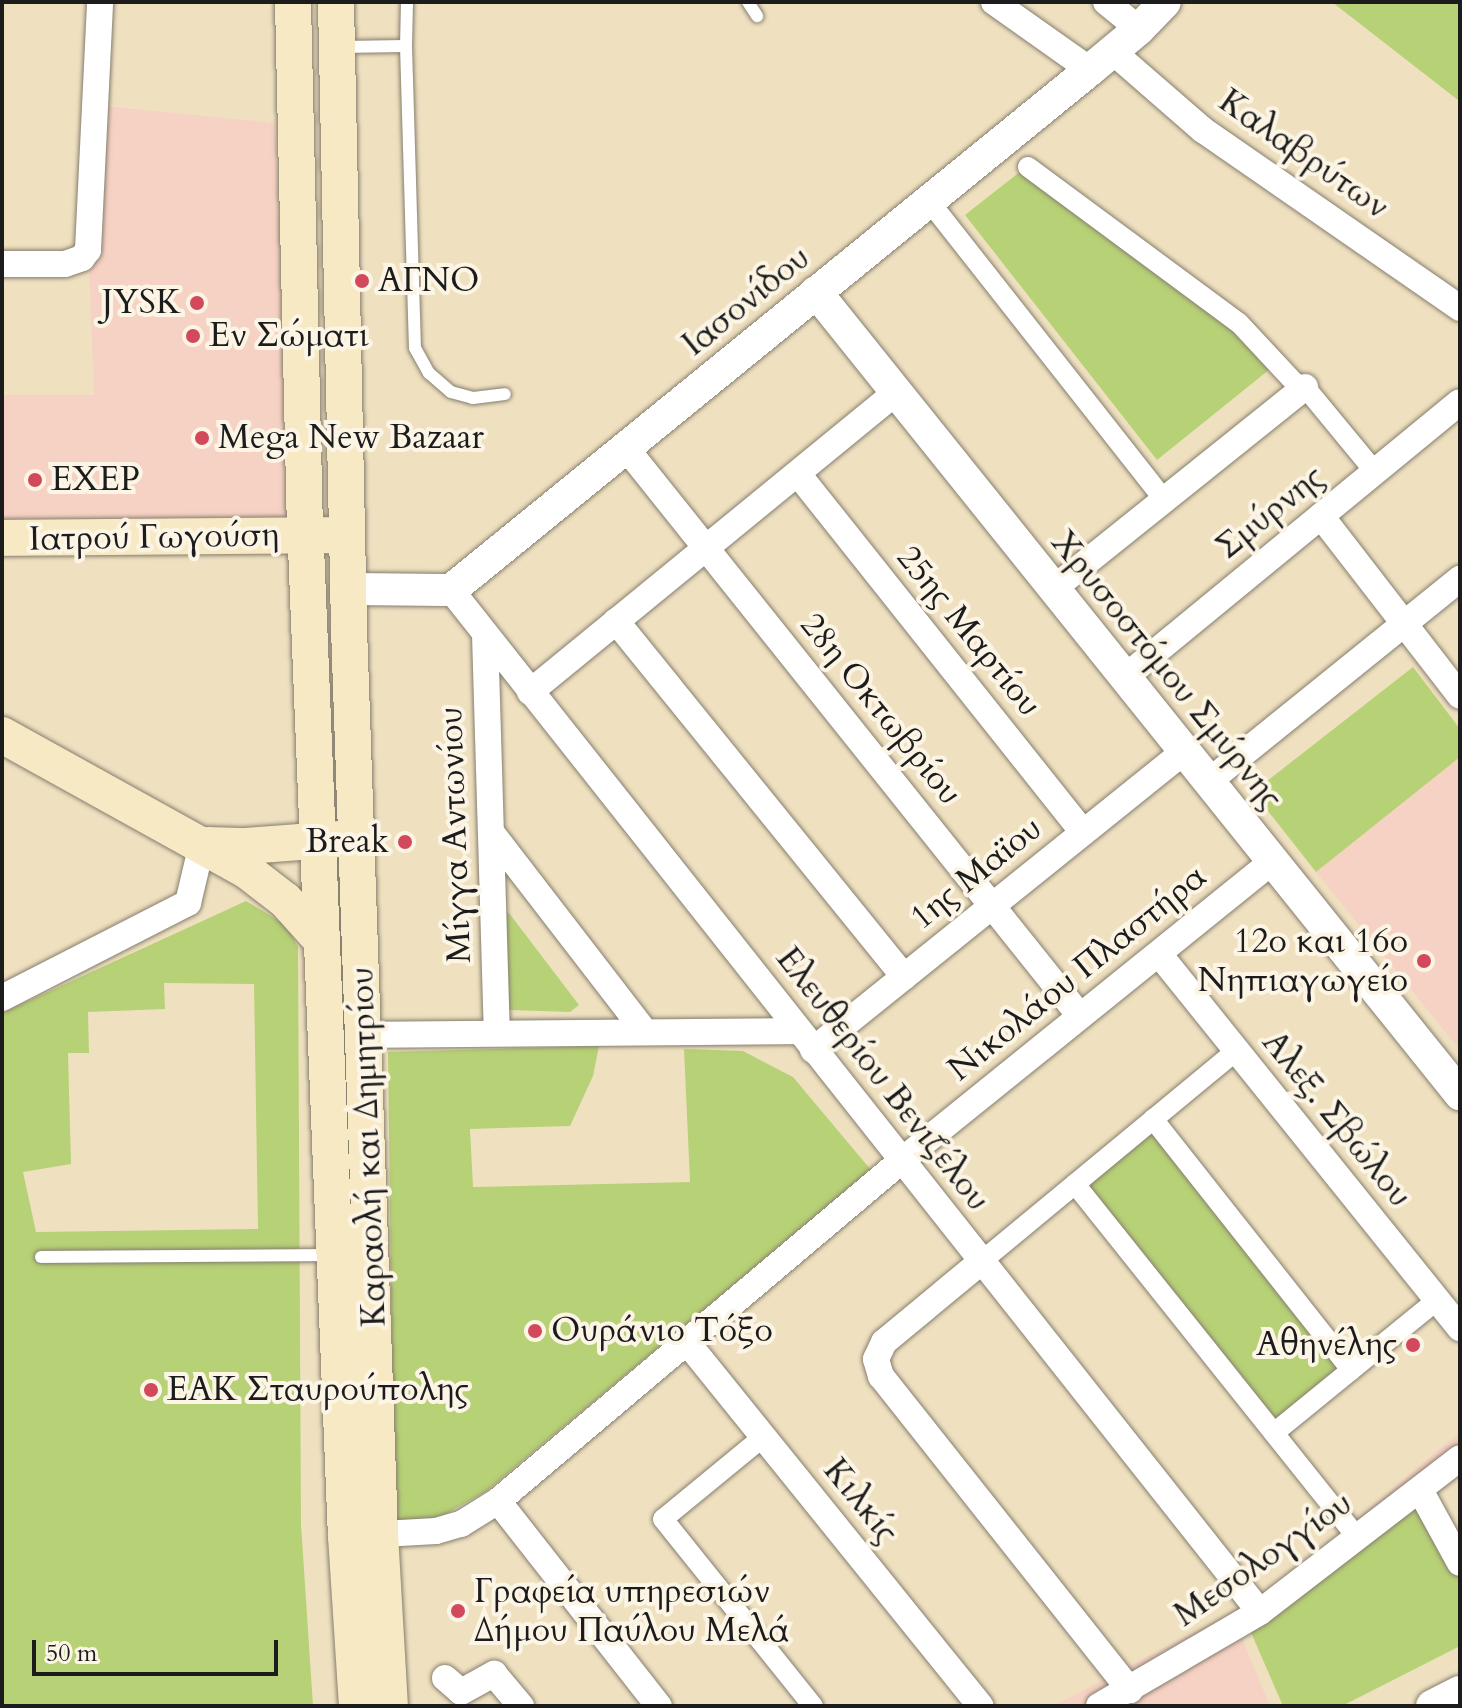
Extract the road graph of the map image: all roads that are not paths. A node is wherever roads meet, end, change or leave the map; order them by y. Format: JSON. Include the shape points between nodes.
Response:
{"nodes":[{"id":1,"x":100,"y":2,"type":"edge"},
{"id":2,"x":293,"y":2,"type":"edge"},
{"id":3,"x":336,"y":2,"type":"edge"},
{"id":4,"x":407,"y":2,"type":"edge"},
{"id":5,"x":748,"y":2,"type":"edge"},
{"id":6,"x":994,"y":2,"type":"edge"},
{"id":7,"x":1106,"y":2,"type":"edge"},
{"id":8,"x":1165,"y":2,"type":"edge"},
{"id":9,"x":757,"y":16,"type":"dead end"},
{"id":10,"x":1139,"y":29,"type":"junction"},
{"id":11,"x":406,"y":46,"type":"junction"},
{"id":12,"x":337,"y":48,"type":"junction"},
{"id":13,"x":1101,"y":61,"type":"junction"},
{"id":14,"x":1028,"y":167,"type":"dead end"},
{"id":15,"x":929,"y":201,"type":"junction"},
{"id":16,"x":2,"y":264,"type":"edge"},
{"id":17,"x":816,"y":292,"type":"junction"},
{"id":18,"x":1460,"y":308,"type":"edge"},
{"id":19,"x":1305,"y":387,"type":"junction"},
{"id":20,"x":897,"y":392,"type":"junction"},
{"id":21,"x":505,"y":394,"type":"dead end"},
{"id":22,"x":1460,"y":402,"type":"edge"},
{"id":23,"x":626,"y":448,"type":"junction"},
{"id":24,"x":1375,"y":472,"type":"junction"},
{"id":25,"x":798,"y":474,"type":"junction"},
{"id":26,"x":1164,"y":500,"type":"junction"},
{"id":27,"x":1321,"y":516,"type":"junction"},
{"id":28,"x":306,"y":535,"type":"junction"},
{"id":29,"x":348,"y":535,"type":"junction"},
{"id":30,"x":2,"y":538,"type":"edge"},
{"id":31,"x":706,"y":549,"type":"junction"},
{"id":32,"x":1460,"y":579,"type":"edge"},
{"id":33,"x":348,"y":589,"type":"junction"},
{"id":34,"x":1053,"y":589,"type":"junction"},
{"id":35,"x":451,"y":590,"type":"junction"},
{"id":36,"x":616,"y":621,"type":"junction"},
{"id":37,"x":1404,"y":624,"type":"junction"},
{"id":38,"x":485,"y":634,"type":"junction"},
{"id":39,"x":1125,"y":677,"type":"junction"},
{"id":40,"x":530,"y":692,"type":"junction"},
{"id":41,"x":1460,"y":696,"type":"edge"},
{"id":42,"x":2,"y":735,"type":"edge"},
{"id":43,"x":1183,"y":752,"type":"junction"},
{"id":44,"x":1208,"y":782,"type":"junction"},
{"id":45,"x":491,"y":832,"type":"junction"},
{"id":46,"x":1083,"y":832,"type":"junction"},
{"id":47,"x":357,"y":838,"type":"junction"},
{"id":48,"x":317,"y":840,"type":"junction"},
{"id":49,"x":202,"y":844,"type":"junction"},
{"id":50,"x":1272,"y":862,"type":"junction"},
{"id":51,"x":992,"y":906,"type":"junction"},
{"id":52,"x":322,"y":941,"type":"junction"},
{"id":53,"x":1159,"y":954,"type":"junction"},
{"id":54,"x":904,"y":977,"type":"junction"},
{"id":55,"x":2,"y":998,"type":"edge"},
{"id":56,"x":1080,"y":1016,"type":"junction"},
{"id":57,"x":645,"y":1032,"type":"junction"},
{"id":58,"x":497,"y":1033,"type":"junction"},
{"id":59,"x":363,"y":1035,"type":"junction"},
{"id":60,"x":806,"y":1040,"type":"junction"},
{"id":61,"x":1236,"y":1051,"type":"junction"},
{"id":62,"x":1460,"y":1094,"type":"edge"},
{"id":63,"x":1153,"y":1119,"type":"junction"},
{"id":64,"x":901,"y":1161,"type":"junction"},
{"id":65,"x":1075,"y":1184,"type":"junction"},
{"id":66,"x":334,"y":1255,"type":"junction"},
{"id":67,"x":41,"y":1257,"type":"dead end"},
{"id":68,"x":982,"y":1261,"type":"junction"},
{"id":69,"x":1437,"y":1300,"type":"junction"},
{"id":70,"x":1460,"y":1328,"type":"edge"},
{"id":71,"x":686,"y":1341,"type":"junction"},
{"id":72,"x":1351,"y":1370,"type":"junction"},
{"id":73,"x":1274,"y":1433,"type":"junction"},
{"id":74,"x":763,"y":1437,"type":"junction"},
{"id":75,"x":1460,"y":1458,"type":"edge"},
{"id":76,"x":1420,"y":1490,"type":"junction"},
{"id":77,"x":498,"y":1501,"type":"junction"},
{"id":78,"x":363,"y":1535,"type":"junction"},
{"id":79,"x":1358,"y":1538,"type":"junction"},
{"id":80,"x":1460,"y":1563,"type":"edge"},
{"id":81,"x":1260,"y":1612,"type":"junction"},
{"id":82,"x":445,"y":1678,"type":"dead end"},
{"id":83,"x":1130,"y":1690,"type":"junction"},
{"id":84,"x":1460,"y":1692,"type":"edge"},
{"id":85,"x":357,"y":1706,"type":"edge"},
{"id":86,"x":390,"y":1706,"type":"edge"},
{"id":87,"x":521,"y":1706,"type":"edge"},
{"id":88,"x":659,"y":1706,"type":"edge"},
{"id":89,"x":813,"y":1706,"type":"edge"},
{"id":90,"x":981,"y":1706,"type":"edge"},
{"id":91,"x":1099,"y":1706,"type":"edge"},
{"id":92,"x":1432,"y":1706,"type":"edge"}],
"edges":[{"from":1,"to":16,"type":"street","via":[[88,246],[82,258],[59,264]]},
{"from":2,"to":28,"type":"main road"},
{"from":3,"to":12,"type":"main road"},
{"from":4,"to":11,"type":"lane"},
{"from":5,"to":9,"type":"lane"},
{"from":6,"to":13,"type":"street","name":"Καλαβρύτων"},
{"from":7,"to":10,"type":"street"},
{"from":8,"to":10,"type":"street","name":"Ιασονίδου"},
{"from":10,"to":13,"type":"street","name":"Ιασονίδου"},
{"from":11,"to":12,"type":"lane"},
{"from":11,"to":21,"type":"lane","via":[[415,348],[429,373],[451,392],[473,398]]},
{"from":12,"to":29,"type":"main road"},
{"from":13,"to":15,"type":"street","name":"Ιασονίδου"},
{"from":13,"to":18,"type":"street","name":"Καλαβρύτων"},
{"from":14,"to":19,"type":"street","via":[[1239,323],[1295,383]]},
{"from":15,"to":17,"type":"street","name":"Ιασονίδου"},
{"from":15,"to":26,"type":"street"},
{"from":17,"to":20,"type":"street","name":"Χρυσοστόμου Σμύρνης"},
{"from":17,"to":23,"type":"street","name":"Ιασονίδου"},
{"from":19,"to":24,"type":"street"},
{"from":19,"to":26,"type":"street"},
{"from":20,"to":25,"type":"street"},
{"from":20,"to":34,"type":"street","name":"Χρυσοστόμου Σμύρνης"},
{"from":22,"to":24,"type":"street","name":"Σμύρνης"},
{"from":23,"to":31,"type":"street","name":"28η Οκτωβρίου"},
{"from":23,"to":35,"type":"street","name":"Ιασονίδου"},
{"from":24,"to":27,"type":"street","name":"Σμύρνης"},
{"from":25,"to":31,"type":"street"},
{"from":25,"to":46,"type":"street","name":"25ης Μαρτίου"},
{"from":26,"to":34,"type":"street"},
{"from":27,"to":37,"type":"street"},
{"from":27,"to":39,"type":"street","name":"Σμύρνης"},
{"from":28,"to":29,"type":"main road","name":"Ιατρού Γωγούση"},
{"from":28,"to":30,"type":"main road","name":"Ιατρού Γωγούση"},
{"from":28,"to":48,"type":"main road"},
{"from":29,"to":33,"type":"main road","name":"Καραολή και Δημητρίου"},
{"from":31,"to":36,"type":"street"},
{"from":31,"to":51,"type":"street","name":"28η Οκτωβρίου"},
{"from":32,"to":37,"type":"street"},
{"from":33,"to":35,"type":"street"},
{"from":33,"to":47,"type":"main road","name":"Καραολή και Δημητρίου"},
{"from":34,"to":39,"type":"street","name":"Χρυσοστόμου Σμύρνης"},
{"from":35,"to":38,"type":"street","name":"Ελευθερίου Βενιζέλου"},
{"from":36,"to":40,"type":"street"},
{"from":36,"to":54,"type":"street"},
{"from":37,"to":41,"type":"street"},
{"from":37,"to":44,"type":"street"},
{"from":38,"to":40,"type":"street","name":"Ελευθερίου Βενιζέλου"},
{"from":38,"to":45,"type":"street","name":"Μίγγα Αντωνίου"},
{"from":39,"to":43,"type":"street","name":"Χρυσοστόμου Σμύρνης"},
{"from":40,"to":60,"type":"street","name":"Ελευθερίου Βενιζέλου"},
{"from":42,"to":49,"type":"main road"},
{"from":43,"to":44,"type":"street","name":"Χρυσοστόμου Σμύρνης"},
{"from":43,"to":46,"type":"street","name":"1ης Μαϊου"},
{"from":44,"to":50,"type":"street","name":"Χρυσοστόμου Σμύρνης"},
{"from":45,"to":57,"type":"street"},
{"from":45,"to":58,"type":"street","name":"Μίγγα Αντωνίου"},
{"from":46,"to":51,"type":"street","name":"1ης Μαϊου"},
{"from":47,"to":48,"type":"main road"},
{"from":47,"to":59,"type":"main road","name":"Καραολή και Δημητρίου"},
{"from":48,"to":49,"type":"main road"},
{"from":48,"to":52,"type":"main road","name":"Καραολή και Δημητρίου"},
{"from":49,"to":52,"type":"main road","via":[[266,884]]},
{"from":49,"to":55,"type":"street","via":[[188,903]]},
{"from":50,"to":53,"type":"street","name":"Νικολάου Πλαστήρα"},
{"from":50,"to":62,"type":"street","name":"Χρυσοστόμου Σμύρνης"},
{"from":51,"to":54,"type":"street","name":"1ης Μαϊου"},
{"from":51,"to":56,"type":"street","name":"28η Οκτωβρίου"},
{"from":52,"to":66,"type":"main road","name":"Καραολή και Δημητρίου"},
{"from":53,"to":56,"type":"street","name":"Νικολάου Πλαστήρα"},
{"from":53,"to":61,"type":"street","name":"Αλεξ. Σβώλου"},
{"from":54,"to":60,"type":"street","name":"1ης Μαϊου"},
{"from":56,"to":64,"type":"street","name":"Νικολάου Πλαστήρα"},
{"from":57,"to":58,"type":"street"},
{"from":57,"to":60,"type":"street"},
{"from":58,"to":59,"type":"street"},
{"from":59,"to":78,"type":"main road","name":"Καραολή και Δημητρίου"},
{"from":60,"to":64,"type":"street","name":"Ελευθερίου Βενιζέλου"},
{"from":61,"to":63,"type":"street"},
{"from":61,"to":69,"type":"street","name":"Αλεξ. Σβώλου"},
{"from":63,"to":65,"type":"street"},
{"from":63,"to":72,"type":"street"},
{"from":64,"to":68,"type":"street","name":"Ελευθερίου Βενιζέλου"},
{"from":64,"to":71,"type":"street","name":"Νικολάου Πλαστήρα"},
{"from":65,"to":68,"type":"street"},
{"from":65,"to":73,"type":"street"},
{"from":66,"to":67,"type":"lane"},
{"from":66,"to":78,"type":"main road","name":"Καραολή και Δημητρίου"},
{"from":68,"to":81,"type":"street","name":"Ελευθερίου Βενιζέλου"},
{"from":68,"to":83,"type":"street","via":[[884,1342],[876,1359],[881,1376]]},
{"from":69,"to":70,"type":"street","name":"Αλεξ. Σβώλου"},
{"from":69,"to":72,"type":"street"},
{"from":71,"to":74,"type":"street","name":"Κιλκίς"},
{"from":71,"to":77,"type":"street","name":"Νικολάου Πλαστήρα"},
{"from":72,"to":73,"type":"street"},
{"from":73,"to":79,"type":"street"},
{"from":74,"to":89,"type":"street","via":[[663,1519]]},
{"from":74,"to":90,"type":"street","name":"Κιλκίς"},
{"from":75,"to":76,"type":"street","name":"Μεσολογγίου"},
{"from":76,"to":79,"type":"street","name":"Μεσολογγίου"},
{"from":76,"to":80,"type":"street"},
{"from":77,"to":78,"type":"street","name":"Νικολάου Πλαστήρα","via":[[461,1524],[436,1531]]},
{"from":77,"to":88,"type":"street"},
{"from":78,"to":85,"type":"main road","name":"Καραολή και Δημητρίου"},
{"from":78,"to":86,"type":"main road","name":"Καραολή και Δημητρίου"},
{"from":79,"to":81,"type":"street","name":"Μεσολογγίου"},
{"from":81,"to":83,"type":"street","name":"Μεσολογγίου"},
{"from":82,"to":87,"type":"street","via":[[461,1692],[494,1674]]},
{"from":83,"to":91,"type":"street","name":"Μεσολογγίου"},
{"from":84,"to":92,"type":"street"}]}
